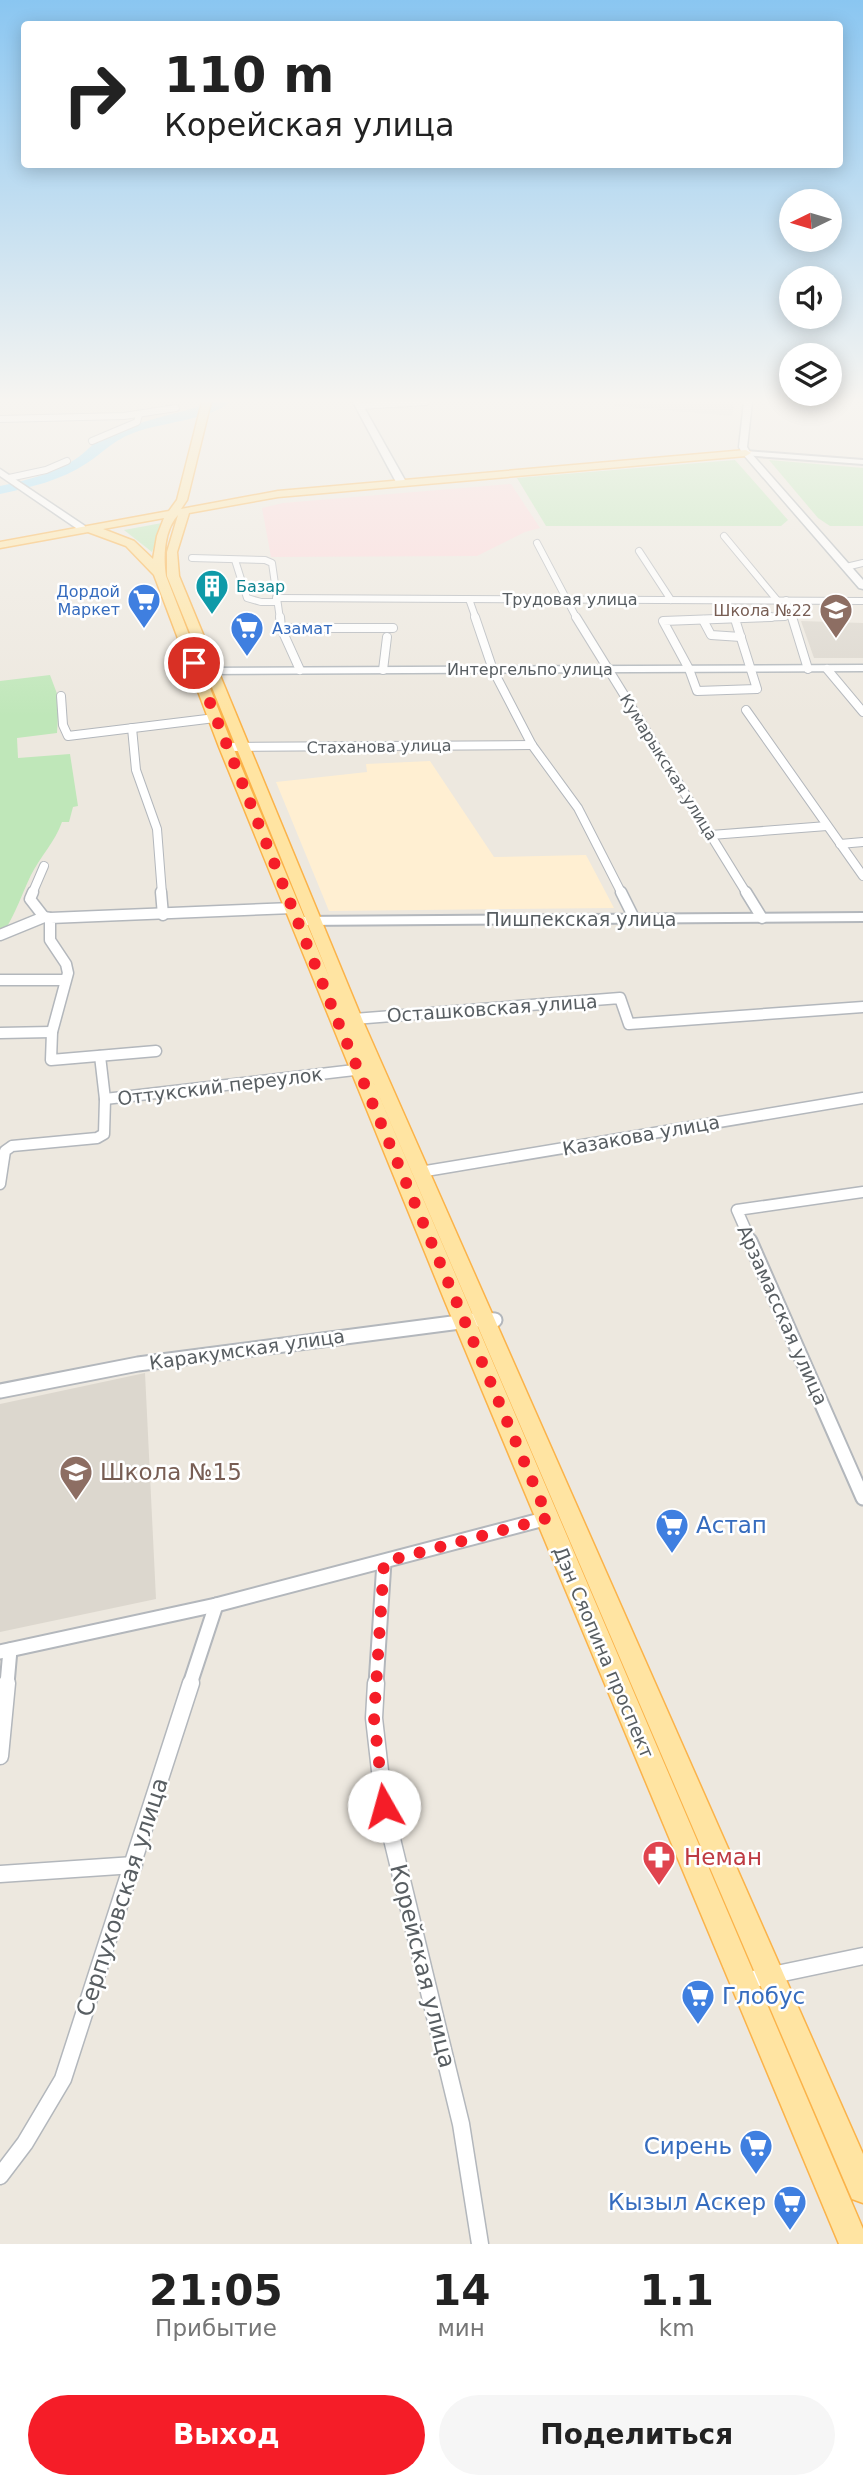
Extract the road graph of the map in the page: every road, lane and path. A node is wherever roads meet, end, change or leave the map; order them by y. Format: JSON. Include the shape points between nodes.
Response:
{"nodes":[{"id":1,"x":51,"y":507,"type":"edge"},
{"id":2,"x":181,"y":507,"type":"edge"},
{"id":3,"x":184,"y":507,"type":"edge"},
{"id":4,"x":793,"y":507,"type":"edge"},
{"id":5,"x":170,"y":513,"type":"junction"},
{"id":6,"x":82,"y":528,"type":"junction"},
{"id":7,"x":724,"y":536,"type":"dead end"},
{"id":8,"x":537,"y":543,"type":"dead end"},
{"id":9,"x":0,"y":545,"type":"edge"},
{"id":10,"x":639,"y":551,"type":"dead end"},
{"id":11,"x":192,"y":558,"type":"dead end"},
{"id":12,"x":235,"y":560,"type":"junction"},
{"id":13,"x":863,"y":563,"type":"edge"},
{"id":14,"x":846,"y":567,"type":"junction"},
{"id":15,"x":160,"y":576,"type":"junction"},
{"id":16,"x":863,"y":586,"type":"edge"},
{"id":17,"x":469,"y":599,"type":"junction"},
{"id":18,"x":565,"y":599,"type":"junction"},
{"id":19,"x":276,"y":600,"type":"junction"},
{"id":20,"x":671,"y":600,"type":"junction"},
{"id":21,"x":781,"y":600,"type":"junction"},
{"id":22,"x":863,"y":601,"type":"edge"},
{"id":23,"x":785,"y":617,"type":"dead end"},
{"id":24,"x":735,"y":619,"type":"junction"},
{"id":25,"x":704,"y":620,"type":"junction"},
{"id":26,"x":281,"y":628,"type":"junction"},
{"id":27,"x":393,"y":628,"type":"dead end"},
{"id":28,"x":387,"y":637,"type":"dead end"},
{"id":29,"x":741,"y":637,"type":"junction"},
{"id":30,"x":863,"y":668,"type":"edge"},
{"id":31,"x":608,"y":669,"type":"junction"},
{"id":32,"x":689,"y":669,"type":"junction"},
{"id":33,"x":751,"y":669,"type":"junction"},
{"id":34,"x":808,"y":669,"type":"junction"},
{"id":35,"x":827,"y":669,"type":"junction"},
{"id":36,"x":213,"y":670,"type":"junction"},
{"id":37,"x":300,"y":670,"type":"junction"},
{"id":38,"x":383,"y":670,"type":"junction"},
{"id":39,"x":493,"y":670,"type":"junction"},
{"id":40,"x":197,"y":671,"type":"junction"},
{"id":41,"x":61,"y":695,"type":"dead end"},
{"id":42,"x":746,"y":710,"type":"dead end"},
{"id":43,"x":863,"y":712,"type":"edge"},
{"id":44,"x":215,"y":718,"type":"junction"},
{"id":45,"x":132,"y":728,"type":"junction"},
{"id":46,"x":532,"y":744,"type":"junction"},
{"id":47,"x":234,"y":747,"type":"junction"},
{"id":48,"x":827,"y":826,"type":"junction"},
{"id":49,"x":711,"y":835,"type":"junction"},
{"id":50,"x":863,"y":842,"type":"edge"},
{"id":51,"x":840,"y":844,"type":"junction"},
{"id":52,"x":44,"y":866,"type":"dead end"},
{"id":53,"x":863,"y":876,"type":"edge"},
{"id":54,"x":163,"y":915,"type":"junction"},
{"id":55,"x":302,"y":917,"type":"junction"},
{"id":56,"x":863,"y":917,"type":"edge"},
{"id":57,"x":47,"y":918,"type":"junction"},
{"id":58,"x":634,"y":918,"type":"junction"},
{"id":59,"x":762,"y":918,"type":"junction"},
{"id":60,"x":0,"y":935,"type":"edge"},
{"id":61,"x":0,"y":980,"type":"edge"},
{"id":62,"x":65,"y":980,"type":"junction"},
{"id":63,"x":863,"y":1007,"type":"edge"},
{"id":64,"x":354,"y":1019,"type":"junction"},
{"id":65,"x":52,"y":1032,"type":"junction"},
{"id":66,"x":0,"y":1033,"type":"edge"},
{"id":67,"x":156,"y":1051,"type":"dead end"},
{"id":68,"x":100,"y":1056,"type":"junction"},
{"id":69,"x":368,"y":1068,"type":"junction"},
{"id":70,"x":863,"y":1098,"type":"edge"},
{"id":71,"x":105,"y":1100,"type":"junction"},
{"id":72,"x":420,"y":1172,"type":"junction"},
{"id":73,"x":0,"y":1184,"type":"edge"},
{"id":74,"x":863,"y":1192,"type":"edge"},
{"id":75,"x":480,"y":1321,"type":"junction"},
{"id":76,"x":0,"y":1391,"type":"edge"},
{"id":77,"x":863,"y":1498,"type":"edge"},
{"id":78,"x":548,"y":1518,"type":"junction"},
{"id":79,"x":384,"y":1562,"type":"junction"},
{"id":80,"x":216,"y":1605,"type":"junction"},
{"id":81,"x":5,"y":1651,"type":"edge"},
{"id":82,"x":0,"y":1756,"type":"edge"},
{"id":83,"x":134,"y":1865,"type":"junction"},
{"id":84,"x":0,"y":1874,"type":"edge"},
{"id":85,"x":863,"y":1956,"type":"edge"},
{"id":86,"x":769,"y":1975,"type":"junction"},
{"id":87,"x":744,"y":1981,"type":"junction"},
{"id":88,"x":0,"y":2176,"type":"edge"},
{"id":89,"x":863,"y":2188,"type":"edge"},
{"id":90,"x":480,"y":2244,"type":"edge"},
{"id":91,"x":854,"y":2244,"type":"edge"}],
"edges":[{"from":1,"to":6,"type":"main road"},
{"from":2,"to":5,"type":"main road"},
{"from":3,"to":36,"type":"main road","name":"Дэн Сяопина проспект","via":[[171,570]]},
{"from":4,"to":14,"type":"main road"},
{"from":5,"to":6,"type":"main road"},
{"from":5,"to":15,"type":"main road","name":"Дэн Сяопина проспект","via":[[158,554]]},
{"from":6,"to":9,"type":"main road"},
{"from":6,"to":15,"type":"main road","via":[[131,543]]},
{"from":7,"to":21,"type":"street"},
{"from":8,"to":18,"type":"street","name":"Кумарыкская улица"},
{"from":10,"to":20,"type":"street"},
{"from":11,"to":12,"type":"street"},
{"from":12,"to":19,"type":"street","name":"Трудовая улица","via":[[247,598]]},
{"from":12,"to":19,"type":"street","via":[[272,563]]},
{"from":13,"to":14,"type":"street"},
{"from":14,"to":16,"type":"main road"},
{"from":15,"to":40,"type":"main road","name":"Дэн Сяопина проспект"},
{"from":17,"to":18,"type":"street","name":"Трудовая улица"},
{"from":17,"to":19,"type":"street","name":"Трудовая улица"},
{"from":17,"to":39,"type":"street"},
{"from":18,"to":20,"type":"street","name":"Трудовая улица"},
{"from":18,"to":31,"type":"street","name":"Кумарыкская улица"},
{"from":19,"to":26,"type":"street"},
{"from":20,"to":21,"type":"street","name":"Трудовая улица"},
{"from":21,"to":22,"type":"street","name":"Трудовая улица"},
{"from":21,"to":34,"type":"street"},
{"from":23,"to":24,"type":"street"},
{"from":24,"to":25,"type":"street"},
{"from":24,"to":29,"type":"street"},
{"from":25,"to":29,"type":"street","via":[[711,635]]},
{"from":25,"to":32,"type":"street","via":[[662,623]]},
{"from":26,"to":27,"type":"street"},
{"from":26,"to":37,"type":"street"},
{"from":28,"to":38,"type":"street"},
{"from":29,"to":33,"type":"street"},
{"from":30,"to":35,"type":"main road","name":"Интергельпо улица"},
{"from":31,"to":32,"type":"main road","name":"Интергельпо улица"},
{"from":31,"to":39,"type":"main road","name":"Интергельпо улица"},
{"from":31,"to":49,"type":"street","name":"Кумарыкская улица"},
{"from":32,"to":33,"type":"main road","name":"Интергельпо улица"},
{"from":32,"to":33,"type":"street","via":[[697,691],[757,689]]},
{"from":33,"to":34,"type":"main road","name":"Интергельпо улица"},
{"from":34,"to":35,"type":"main road","name":"Интергельпо улица"},
{"from":35,"to":43,"type":"street"},
{"from":36,"to":37,"type":"main road","name":"Интергельпо улица"},
{"from":36,"to":40,"type":"main road","name":"Интергельпо улица"},
{"from":36,"to":47,"type":"main road","name":"Дэн Сяопина проспект"},
{"from":37,"to":38,"type":"main road","name":"Интергельпо улица"},
{"from":38,"to":39,"type":"main road","name":"Интергельпо улица"},
{"from":39,"to":46,"type":"street"},
{"from":40,"to":44,"type":"main road","name":"Дэн Сяопина проспект"},
{"from":41,"to":45,"type":"street","via":[[68,736]]},
{"from":42,"to":48,"type":"street"},
{"from":44,"to":45,"type":"street"},
{"from":44,"to":47,"type":"main road","name":"Дэн Сяопина проспект"},
{"from":45,"to":54,"type":"street","via":[[136,770],[158,829]]},
{"from":46,"to":47,"type":"street","name":"Стаханова улица"},
{"from":46,"to":58,"type":"street","via":[[578,807]]},
{"from":47,"to":55,"type":"main road","name":"Дэн Сяопина проспект"},
{"from":48,"to":49,"type":"street"},
{"from":48,"to":51,"type":"street"},
{"from":49,"to":59,"type":"street","name":"Кумарыкская улица"},
{"from":50,"to":51,"type":"street"},
{"from":51,"to":53,"type":"street"},
{"from":52,"to":57,"type":"street","via":[[30,899]]},
{"from":54,"to":55,"type":"street"},
{"from":54,"to":57,"type":"street"},
{"from":55,"to":58,"type":"street","name":"Пишпекская улица"},
{"from":55,"to":64,"type":"main road","name":"Дэн Сяопина проспект"},
{"from":55,"to":69,"type":"main road","name":"Дэн Сяопина проспект"},
{"from":56,"to":59,"type":"street","name":"Пишпекская улица"},
{"from":57,"to":60,"type":"street"},
{"from":57,"to":62,"type":"street","via":[[50,940],[66,964]]},
{"from":58,"to":59,"type":"street","name":"Пишпекская улица"},
{"from":61,"to":62,"type":"street"},
{"from":62,"to":65,"type":"street"},
{"from":63,"to":64,"type":"street","name":"Осташковская улица","via":[[629,1024],[620,998]]},
{"from":64,"to":69,"type":"main road","name":"Дэн Сяопина проспект"},
{"from":65,"to":66,"type":"street"},
{"from":65,"to":68,"type":"street","via":[[51,1060]]},
{"from":67,"to":68,"type":"street"},
{"from":68,"to":71,"type":"street"},
{"from":69,"to":71,"type":"street","name":"Оттукский переулок"},
{"from":69,"to":72,"type":"main road","name":"Дэн Сяопина проспект"},
{"from":69,"to":75,"type":"main road","name":"Дэн Сяопина проспект"},
{"from":70,"to":72,"type":"street","name":"Казакова улица"},
{"from":71,"to":73,"type":"street","via":[[104,1134],[12,1146],[5,1151]]},
{"from":72,"to":75,"type":"main road","name":"Дэн Сяопина проспект"},
{"from":74,"to":77,"type":"street","name":"Арзамасская улица","via":[[737,1210]]},
{"from":75,"to":76,"type":"street","name":"Каракумская улица","via":[[150,1362]]},
{"from":75,"to":78,"type":"main road","name":"Дэн Сяопина проспект"},
{"from":75,"to":86,"type":"main road","name":"Дэн Сяопина проспект"},
{"from":78,"to":79,"type":"street"},
{"from":78,"to":87,"type":"main road","name":"Дэн Сяопина проспект"},
{"from":79,"to":80,"type":"street"},
{"from":79,"to":90,"type":"street","name":"Корейская улица","via":[[374,1718],[384,1806],[461,2124]]},
{"from":80,"to":81,"type":"street"},
{"from":80,"to":83,"type":"street","name":"Серпуховская улица"},
{"from":81,"to":82,"type":"street"},
{"from":83,"to":84,"type":"street"},
{"from":83,"to":88,"type":"street","name":"Серпуховская улица","via":[[63,2079],[26,2143]]},
{"from":85,"to":86,"type":"street"},
{"from":86,"to":87,"type":"street"},
{"from":86,"to":89,"type":"main road","name":"Дэн Сяопина проспект"},
{"from":87,"to":91,"type":"main road","name":"Дэн Сяопина проспект"}]}
